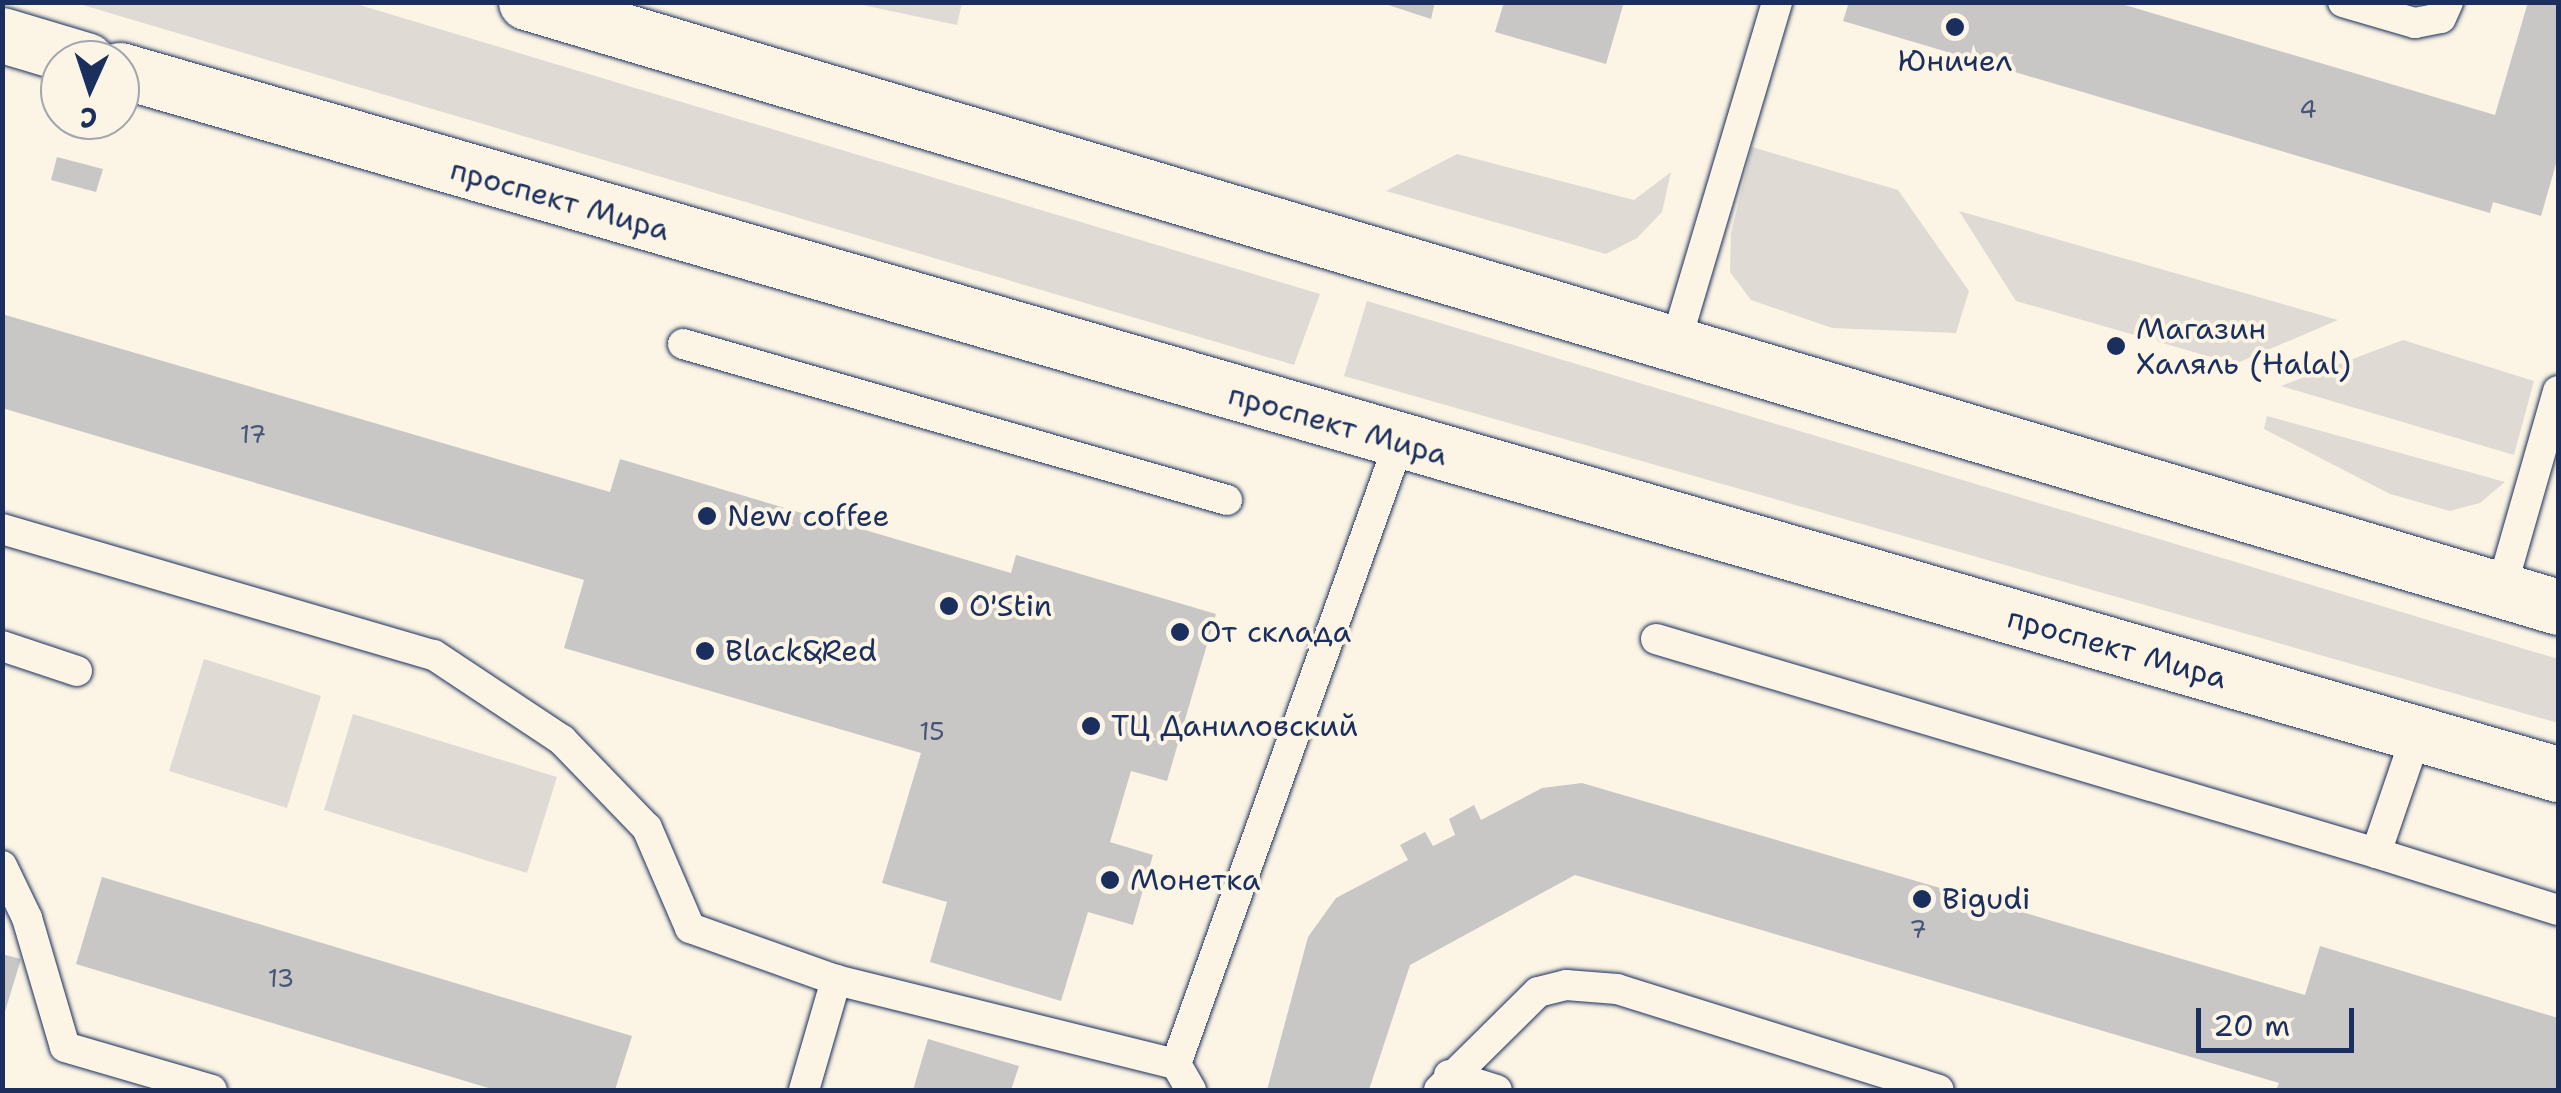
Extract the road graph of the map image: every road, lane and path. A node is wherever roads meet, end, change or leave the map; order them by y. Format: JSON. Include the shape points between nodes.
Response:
{"nodes":[{"id":1,"x":526,"y":2,"type":"edge"},
{"id":2,"x":1776,"y":2,"type":"edge"},
{"id":3,"x":2343,"y":2,"type":"edge"},
{"id":4,"x":2448,"y":2,"type":"edge"},
{"id":5,"x":2,"y":36,"type":"edge"},
{"id":6,"x":40,"y":47,"type":"edge"},
{"id":7,"x":140,"y":76,"type":"edge"},
{"id":8,"x":683,"y":344,"type":"dead end"},
{"id":9,"x":1674,"y":348,"type":"junction"},
{"id":10,"x":2558,"y":391,"type":"edge"},
{"id":11,"x":1399,"y":443,"type":"junction"},
{"id":12,"x":1227,"y":500,"type":"dead end"},
{"id":13,"x":2,"y":529,"type":"edge"},
{"id":14,"x":2502,"y":590,"type":"junction"},
{"id":15,"x":2558,"y":607,"type":"edge"},
{"id":16,"x":1656,"y":640,"type":"dead end"},
{"id":17,"x":2,"y":646,"type":"edge"},
{"id":18,"x":78,"y":671,"type":"dead end"},
{"id":19,"x":2417,"y":734,"type":"junction"},
{"id":20,"x":2558,"y":774,"type":"edge"},
{"id":21,"x":2376,"y":854,"type":"junction"},
{"id":22,"x":2,"y":866,"type":"edge"},
{"id":23,"x":2558,"y":910,"type":"edge"},
{"id":24,"x":836,"y":980,"type":"junction"},
{"id":25,"x":1184,"y":1078,"type":"edge"},
{"id":26,"x":1444,"y":1083,"type":"edge"},
{"id":27,"x":212,"y":1090,"type":"edge"},
{"id":28,"x":804,"y":1090,"type":"edge"},
{"id":29,"x":1497,"y":1090,"type":"edge"},
{"id":30,"x":1938,"y":1090,"type":"edge"}],
"edges":[{"from":1,"to":9,"type":"main road"},
{"from":2,"to":9,"type":"lane"},
{"from":3,"to":4,"type":"lane","via":[[2415,23],[2441,18]]},
{"from":5,"to":6,"type":"main road"},
{"from":7,"to":11,"type":"main road","name":"проспект Мира"},
{"from":8,"to":12,"type":"lane"},
{"from":9,"to":14,"type":"main road"},
{"from":10,"to":14,"type":"lane"},
{"from":11,"to":19,"type":"main road","name":"проспект Мира"},
{"from":11,"to":25,"type":"lane"},
{"from":13,"to":24,"type":"lane","via":[[434,655],[562,740],[647,828],[690,928]]},
{"from":14,"to":15,"type":"main road"},
{"from":16,"to":21,"type":"lane"},
{"from":17,"to":18,"type":"lane"},
{"from":19,"to":20,"type":"main road","name":"проспект Мира"},
{"from":19,"to":21,"type":"lane"},
{"from":21,"to":23,"type":"lane"},
{"from":22,"to":27,"type":"lane","via":[[27,918],[65,1047]]},
{"from":24,"to":25,"type":"lane"},
{"from":24,"to":28,"type":"lane"},
{"from":26,"to":29,"type":"lane"},
{"from":26,"to":30,"type":"lane","via":[[1538,992],[1566,984],[1618,989]]}]}
